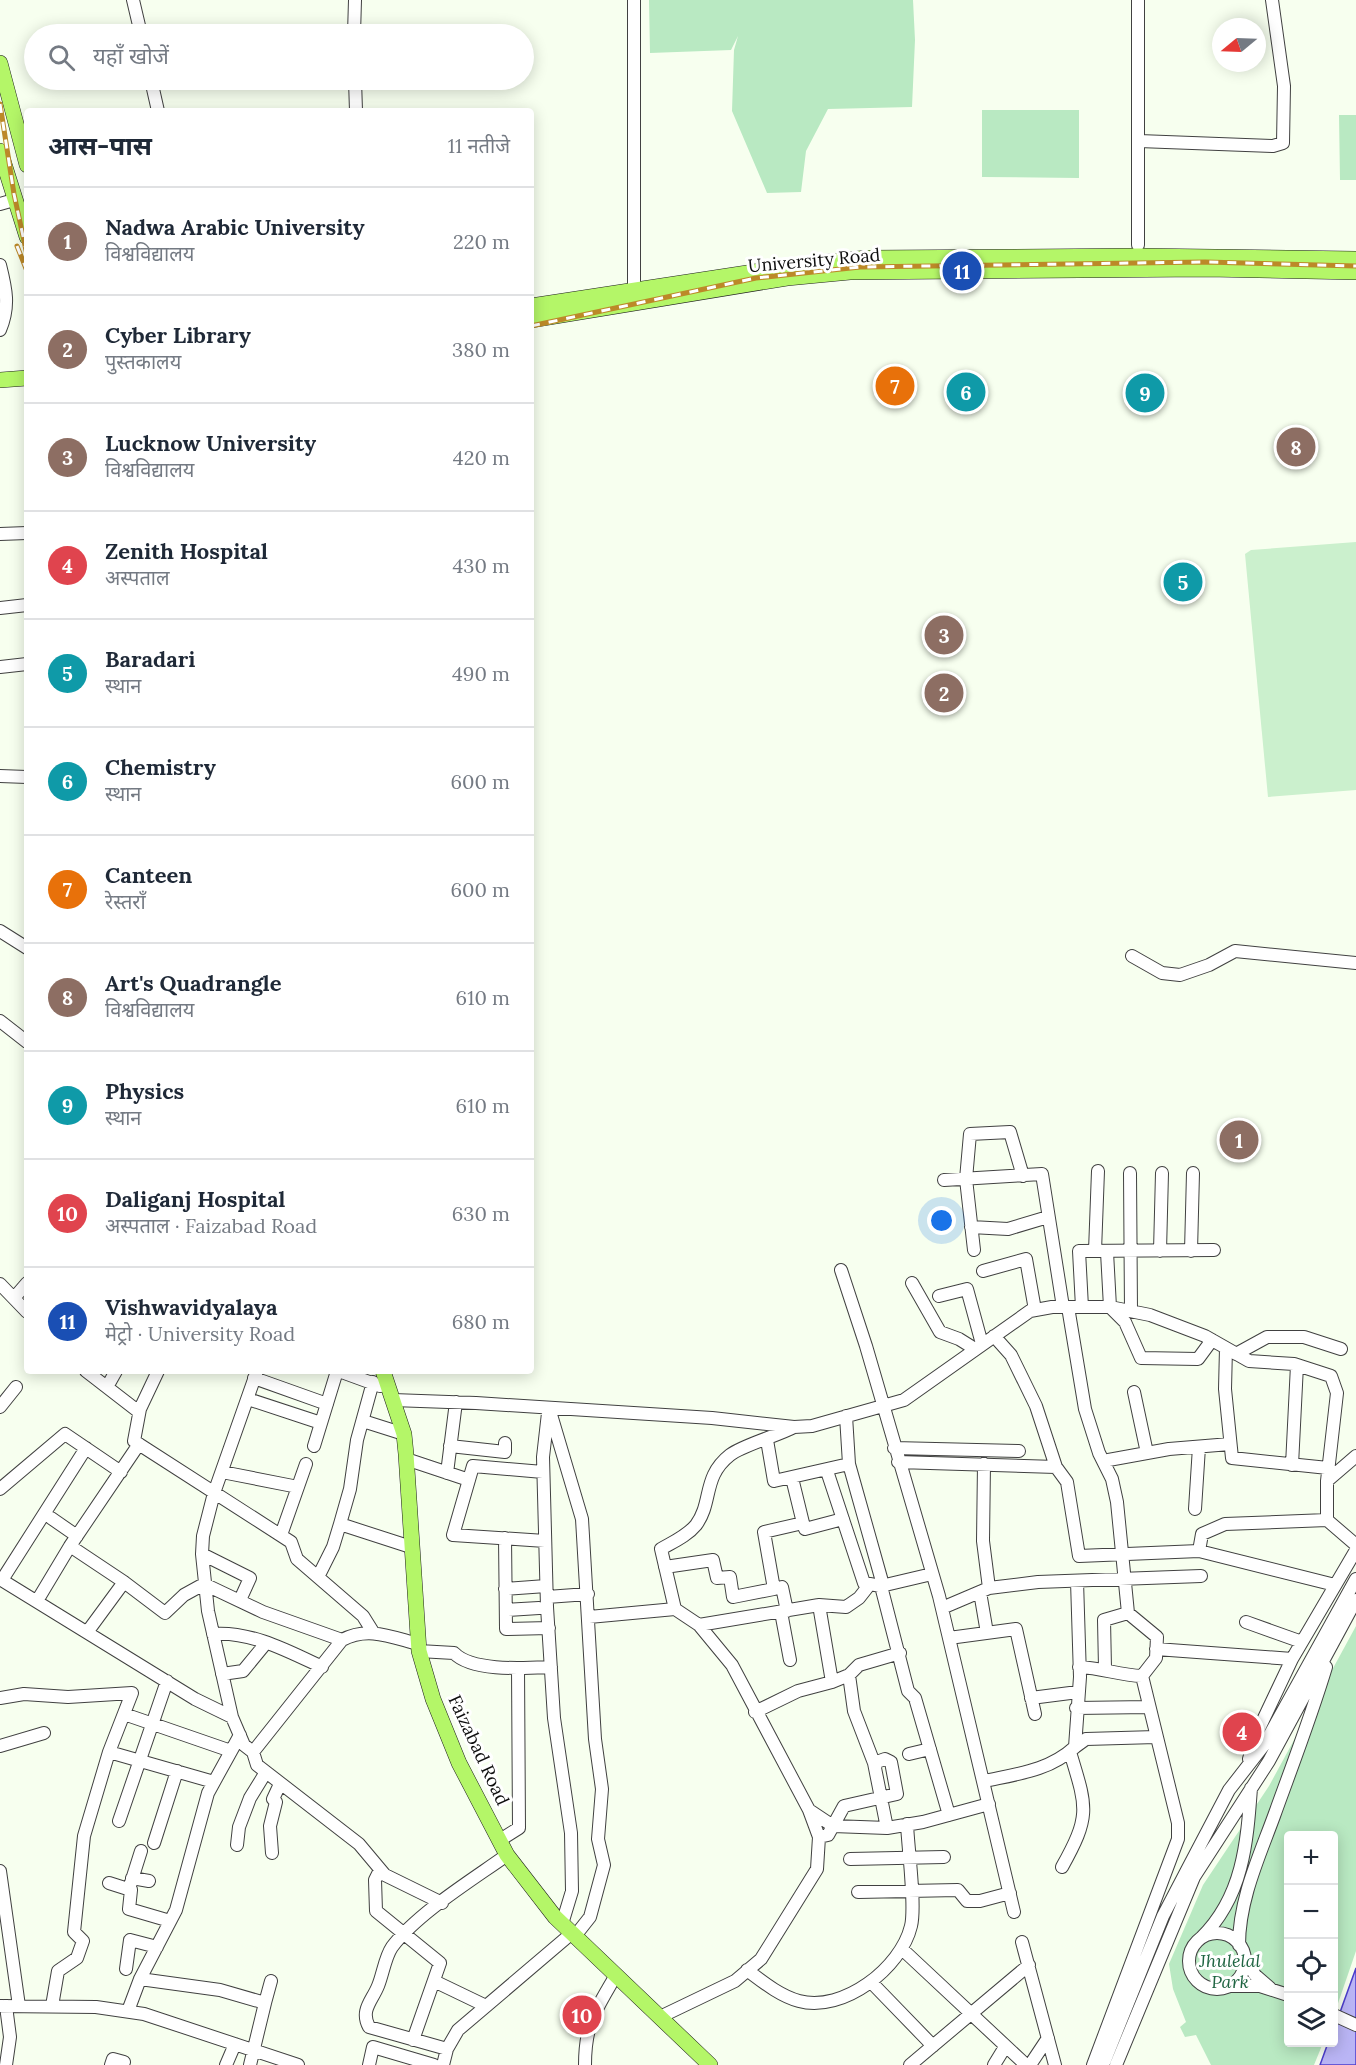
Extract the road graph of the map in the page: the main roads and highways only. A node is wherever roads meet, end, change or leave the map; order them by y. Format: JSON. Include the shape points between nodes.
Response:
{"nodes":[{"id":1,"x":0,"y":63,"type":"edge"},
{"id":2,"x":24,"y":146,"type":"edge"},
{"id":3,"x":0,"y":151,"type":"edge"},
{"id":4,"x":7,"y":202,"type":"edge"},
{"id":5,"x":24,"y":232,"type":"edge"},
{"id":6,"x":1356,"y":259,"type":"edge"},
{"id":7,"x":1356,"y":272,"type":"edge"},
{"id":8,"x":634,"y":297,"type":"junction"},
{"id":9,"x":534,"y":306,"type":"edge"},
{"id":10,"x":534,"y":319,"type":"edge"},
{"id":11,"x":24,"y":378,"type":"edge"},
{"id":12,"x":0,"y":381,"type":"edge"},
{"id":13,"x":24,"y":384,"type":"edge"},
{"id":14,"x":378,"y":1377,"type":"edge"},
{"id":15,"x":710,"y":2065,"type":"edge"}],
"edges":[{"from":1,"to":2,"type":"main road"},
{"from":3,"to":4,"type":"main road"},
{"from":4,"to":5,"type":"main road"},
{"from":6,"to":8,"type":"main road","name":"University Road","via":[[867,258]]},
{"from":7,"to":8,"type":"main road","name":"University Road","via":[[865,272]]},
{"from":8,"to":9,"type":"main road","name":"University Road"},
{"from":8,"to":10,"type":"main road","name":"University Road"},
{"from":11,"to":12,"type":"main road"},
{"from":12,"to":13,"type":"main road"},
{"from":14,"to":15,"type":"main road","name":"Faizabad Road","via":[[391,1395],[404,1434],[418,1648],[459,1763],[507,1855],[570,1931]]}]}
